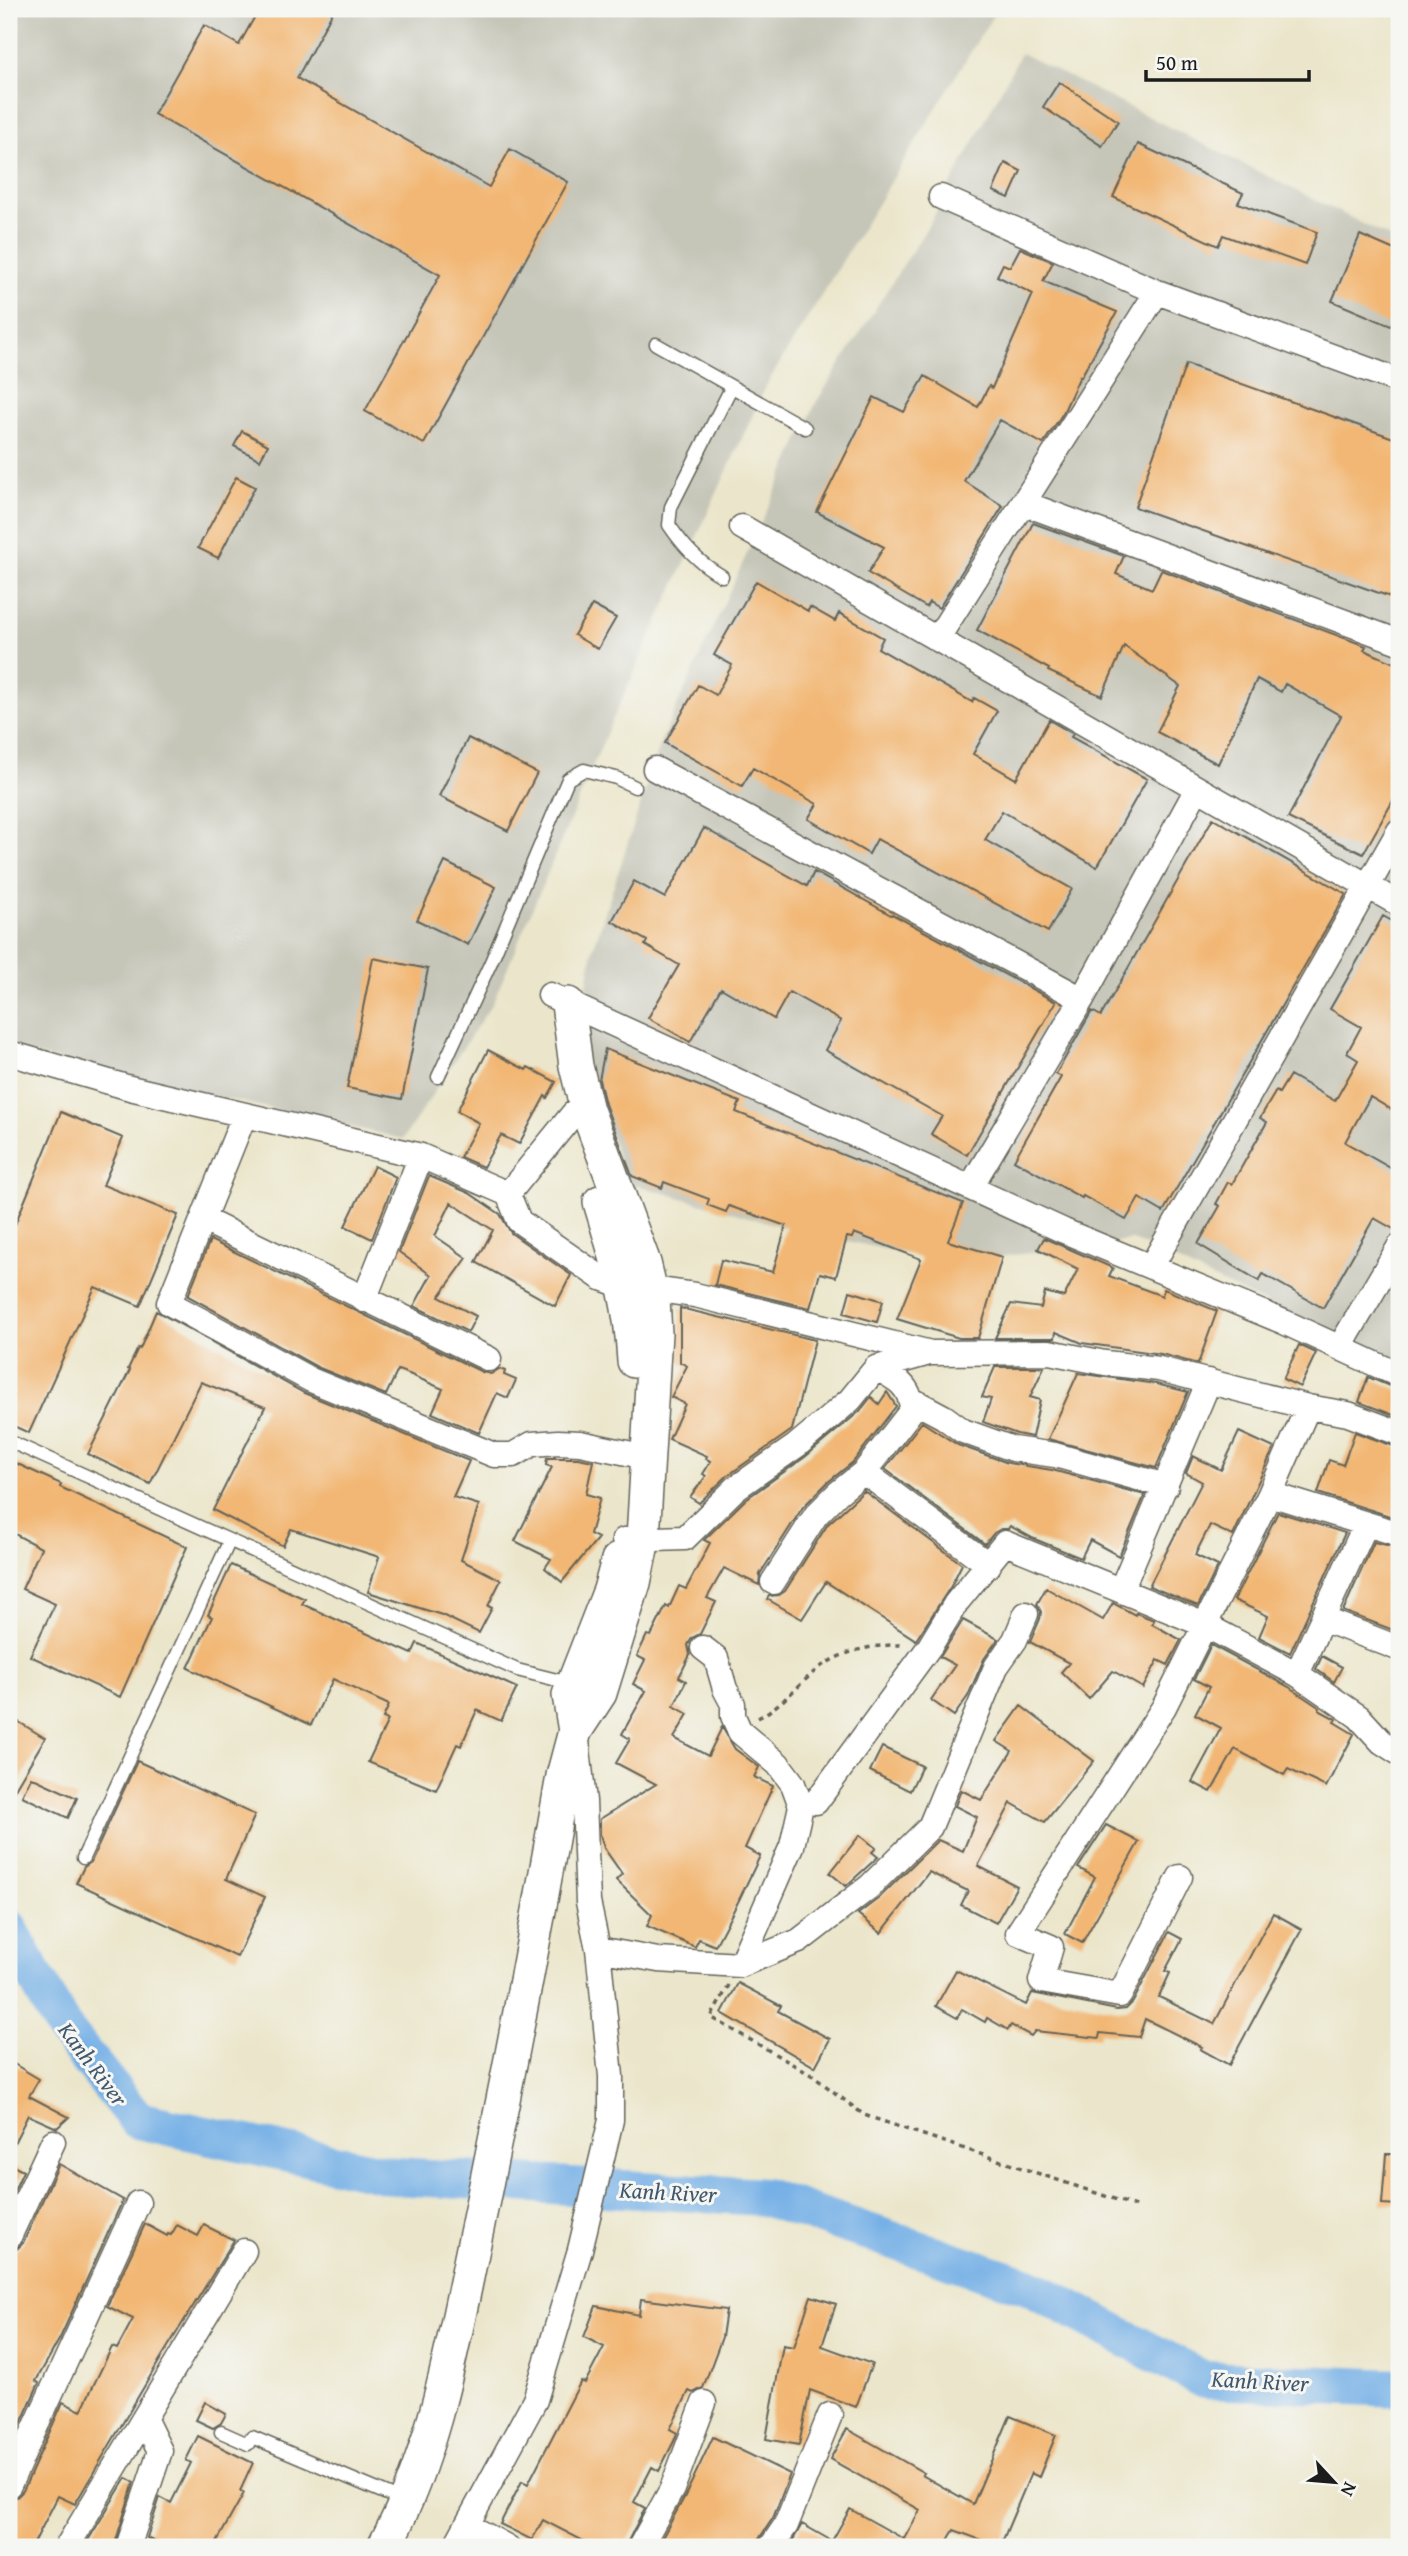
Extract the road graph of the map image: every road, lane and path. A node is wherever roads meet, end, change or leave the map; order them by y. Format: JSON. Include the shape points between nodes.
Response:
{"nodes":[{"id":1,"x":941,"y":197,"type":"dead end"},
{"id":2,"x":1157,"y":292,"type":"junction"},
{"id":3,"x":656,"y":344,"type":"dead end"},
{"id":4,"x":1399,"y":381,"type":"edge"},
{"id":5,"x":731,"y":388,"type":"junction"},
{"id":6,"x":805,"y":428,"type":"dead end"},
{"id":7,"x":1023,"y":503,"type":"junction"},
{"id":8,"x":742,"y":527,"type":"dead end"},
{"id":9,"x":722,"y":576,"type":"dead end"},
{"id":10,"x":937,"y":639,"type":"junction"},
{"id":11,"x":1399,"y":642,"type":"edge"},
{"id":12,"x":655,"y":769,"type":"dead end"},
{"id":13,"x":635,"y":787,"type":"dead end"},
{"id":14,"x":1197,"y":789,"type":"junction"},
{"id":15,"x":1399,"y":831,"type":"edge"},
{"id":16,"x":1368,"y":885,"type":"junction"},
{"id":17,"x":1399,"y":904,"type":"edge"},
{"id":18,"x":559,"y":999,"type":"junction"},
{"id":19,"x":1082,"y":999,"type":"junction"},
{"id":20,"x":9,"y":1053,"type":"edge"},
{"id":21,"x":438,"y":1077,"type":"dead end"},
{"id":22,"x":573,"y":1114,"type":"junction"},
{"id":23,"x":244,"y":1115,"type":"junction"},
{"id":24,"x":421,"y":1156,"type":"junction"},
{"id":25,"x":970,"y":1188,"type":"junction"},
{"id":26,"x":508,"y":1194,"type":"junction"},
{"id":27,"x":204,"y":1220,"type":"junction"},
{"id":28,"x":1399,"y":1247,"type":"edge"},
{"id":29,"x":1151,"y":1267,"type":"junction"},
{"id":30,"x":639,"y":1288,"type":"junction"},
{"id":31,"x":365,"y":1300,"type":"junction"},
{"id":32,"x":1340,"y":1347,"type":"junction"},
{"id":33,"x":932,"y":1353,"type":"junction"},
{"id":34,"x":489,"y":1359,"type":"dead end"},
{"id":35,"x":876,"y":1368,"type":"junction"},
{"id":36,"x":1399,"y":1375,"type":"edge"},
{"id":37,"x":1209,"y":1381,"type":"junction"},
{"id":38,"x":912,"y":1400,"type":"junction"},
{"id":39,"x":1308,"y":1407,"type":"junction"},
{"id":40,"x":1399,"y":1433,"type":"edge"},
{"id":41,"x":9,"y":1441,"type":"edge"},
{"id":42,"x":632,"y":1454,"type":"junction"},
{"id":43,"x":864,"y":1472,"type":"junction"},
{"id":44,"x":1166,"y":1486,"type":"junction"},
{"id":45,"x":1270,"y":1494,"type":"junction"},
{"id":46,"x":1366,"y":1524,"type":"junction"},
{"id":47,"x":1399,"y":1534,"type":"edge"},
{"id":48,"x":633,"y":1540,"type":"junction"},
{"id":49,"x":229,"y":1542,"type":"junction"},
{"id":50,"x":989,"y":1565,"type":"junction"},
{"id":51,"x":773,"y":1582,"type":"dead end"},
{"id":52,"x":1121,"y":1590,"type":"junction"},
{"id":53,"x":1026,"y":1614,"type":"dead end"},
{"id":54,"x":1323,"y":1619,"type":"junction"},
{"id":55,"x":1205,"y":1625,"type":"junction"},
{"id":56,"x":930,"y":1646,"type":"junction"},
{"id":57,"x":1395,"y":1647,"type":"dead end"},
{"id":58,"x":703,"y":1648,"type":"dead end"},
{"id":59,"x":1297,"y":1674,"type":"junction"},
{"id":60,"x":573,"y":1685,"type":"junction"},
{"id":61,"x":733,"y":1716,"type":"junction"},
{"id":62,"x":575,"y":1731,"type":"junction"},
{"id":63,"x":1399,"y":1753,"type":"edge"},
{"id":64,"x":816,"y":1802,"type":"dead end"},
{"id":65,"x":83,"y":1858,"type":"dead end"},
{"id":66,"x":1180,"y":1877,"type":"dead end"},
{"id":67,"x":598,"y":1949,"type":"junction"},
{"id":68,"x":740,"y":1965,"type":"junction"},
{"id":69,"x":53,"y":2142,"type":"dead end"},
{"id":70,"x":138,"y":2203,"type":"dead end"},
{"id":71,"x":1138,"y":2207,"type":"dead end"},
{"id":72,"x":9,"y":2236,"type":"edge"},
{"id":73,"x":244,"y":2251,"type":"dead end"},
{"id":74,"x":704,"y":2403,"type":"dead end"},
{"id":75,"x":830,"y":2415,"type":"dead end"},
{"id":76,"x":144,"y":2418,"type":"junction"},
{"id":77,"x":221,"y":2432,"type":"dead end"},
{"id":78,"x":9,"y":2485,"type":"edge"},
{"id":79,"x":406,"y":2502,"type":"junction"},
{"id":80,"x":467,"y":2525,"type":"junction"},
{"id":81,"x":67,"y":2547,"type":"edge"},
{"id":82,"x":128,"y":2547,"type":"edge"},
{"id":83,"x":384,"y":2547,"type":"edge"},
{"id":84,"x":455,"y":2547,"type":"edge"},
{"id":85,"x":507,"y":2547,"type":"edge"},
{"id":86,"x":640,"y":2547,"type":"edge"},
{"id":87,"x":771,"y":2547,"type":"edge"}],
"edges":[{"from":1,"to":2,"type":"street"},
{"from":2,"to":4,"type":"street"},
{"from":2,"to":7,"type":"street"},
{"from":3,"to":5,"type":"lane"},
{"from":5,"to":6,"type":"lane"},
{"from":5,"to":9,"type":"lane","via":[[671,507],[669,525],[699,562]]},
{"from":7,"to":10,"type":"street"},
{"from":7,"to":11,"type":"street"},
{"from":8,"to":10,"type":"street"},
{"from":10,"to":14,"type":"street"},
{"from":12,"to":19,"type":"street"},
{"from":13,"to":21,"type":"lane","via":[[584,770],[568,779]]},
{"from":14,"to":16,"type":"street"},
{"from":14,"to":19,"type":"street"},
{"from":15,"to":16,"type":"street"},
{"from":16,"to":17,"type":"street"},
{"from":16,"to":29,"type":"street"},
{"from":18,"to":22,"type":"street","via":[[552,1041]]},
{"from":18,"to":25,"type":"street"},
{"from":18,"to":30,"type":"street","via":[[587,1110],[644,1264]]},
{"from":19,"to":25,"type":"street"},
{"from":20,"to":23,"type":"street"},
{"from":22,"to":26,"type":"street"},
{"from":22,"to":30,"type":"street"},
{"from":23,"to":24,"type":"street"},
{"from":23,"to":27,"type":"street"},
{"from":24,"to":26,"type":"street"},
{"from":24,"to":31,"type":"street"},
{"from":25,"to":29,"type":"street"},
{"from":26,"to":30,"type":"street","via":[[519,1221],[601,1278]]},
{"from":27,"to":31,"type":"street"},
{"from":27,"to":42,"type":"street","via":[[169,1303],[311,1380],[494,1455],[513,1455],[532,1444],[558,1442]]},
{"from":28,"to":32,"type":"street"},
{"from":29,"to":32,"type":"street"},
{"from":30,"to":33,"type":"street","via":[[695,1295]]},
{"from":30,"to":42,"type":"street","via":[[632,1321]]},
{"from":30,"to":48,"type":"street","via":[[655,1333]]},
{"from":31,"to":34,"type":"street"},
{"from":32,"to":36,"type":"street"},
{"from":33,"to":35,"type":"street"},
{"from":33,"to":37,"type":"street","via":[[1049,1352]]},
{"from":35,"to":38,"type":"street","via":[[899,1379]]},
{"from":35,"to":48,"type":"street","via":[[821,1425],[736,1488],[685,1538]]},
{"from":37,"to":39,"type":"street"},
{"from":37,"to":44,"type":"street"},
{"from":38,"to":43,"type":"street","via":[[912,1410]]},
{"from":38,"to":44,"type":"street","via":[[962,1431],[1013,1449],[1055,1455]]},
{"from":39,"to":40,"type":"street","via":[[1348,1414]]},
{"from":39,"to":45,"type":"street"},
{"from":41,"to":49,"type":"lane"},
{"from":42,"to":48,"type":"street"},
{"from":43,"to":50,"type":"street"},
{"from":43,"to":51,"type":"street","via":[[816,1515]]},
{"from":44,"to":52,"type":"street"},
{"from":45,"to":46,"type":"street"},
{"from":45,"to":55,"type":"street"},
{"from":46,"to":47,"type":"street"},
{"from":46,"to":54,"type":"street"},
{"from":48,"to":60,"type":"street"},
{"from":48,"to":62,"type":"street","via":[[626,1614],[600,1693]]},
{"from":49,"to":60,"type":"lane","via":[[517,1670]]},
{"from":49,"to":65,"type":"lane"},
{"from":50,"to":52,"type":"street","via":[[1005,1543]]},
{"from":50,"to":56,"type":"street","via":[[956,1604]]},
{"from":52,"to":55,"type":"street"},
{"from":53,"to":68,"type":"street","via":[[996,1667],[930,1827],[869,1887],[799,1941]]},
{"from":54,"to":57,"type":"street"},
{"from":54,"to":59,"type":"street"},
{"from":55,"to":59,"type":"street"},
{"from":55,"to":66,"type":"street","via":[[1164,1707],[1018,1933],[1052,1947],[1041,1981],[1120,1996]]},
{"from":56,"to":61,"type":"path","via":[[894,1645],[839,1656],[754,1721],[740,1724]]},
{"from":56,"to":64,"type":"street"},
{"from":58,"to":61,"type":"street","via":[[716,1658]]},
{"from":59,"to":63,"type":"street","via":[[1359,1717]]},
{"from":60,"to":62,"type":"street","via":[[569,1695]]},
{"from":61,"to":68,"type":"street","via":[[740,1732],[778,1764],[793,1784],[801,1806],[792,1846]]},
{"from":62,"to":67,"type":"street","via":[[589,1902]]},
{"from":62,"to":79,"type":"street","via":[[431,2438]]},
{"from":67,"to":68,"type":"street","via":[[658,1960]]},
{"from":67,"to":80,"type":"street","via":[[611,2120],[580,2250],[535,2400]]},
{"from":68,"to":71,"type":"path","via":[[711,2017],[813,2076],[864,2115]]},
{"from":69,"to":72,"type":"street"},
{"from":70,"to":78,"type":"street"},
{"from":73,"to":76,"type":"street"},
{"from":74,"to":86,"type":"street","via":[[672,2489]]},
{"from":75,"to":87,"type":"street","via":[[786,2525]]},
{"from":76,"to":81,"type":"street"},
{"from":76,"to":82,"type":"street","via":[[160,2451]]},
{"from":77,"to":79,"type":"lane","via":[[248,2444],[252,2437]]},
{"from":79,"to":83,"type":"street"},
{"from":80,"to":84,"type":"street"},
{"from":80,"to":85,"type":"street"}]}
